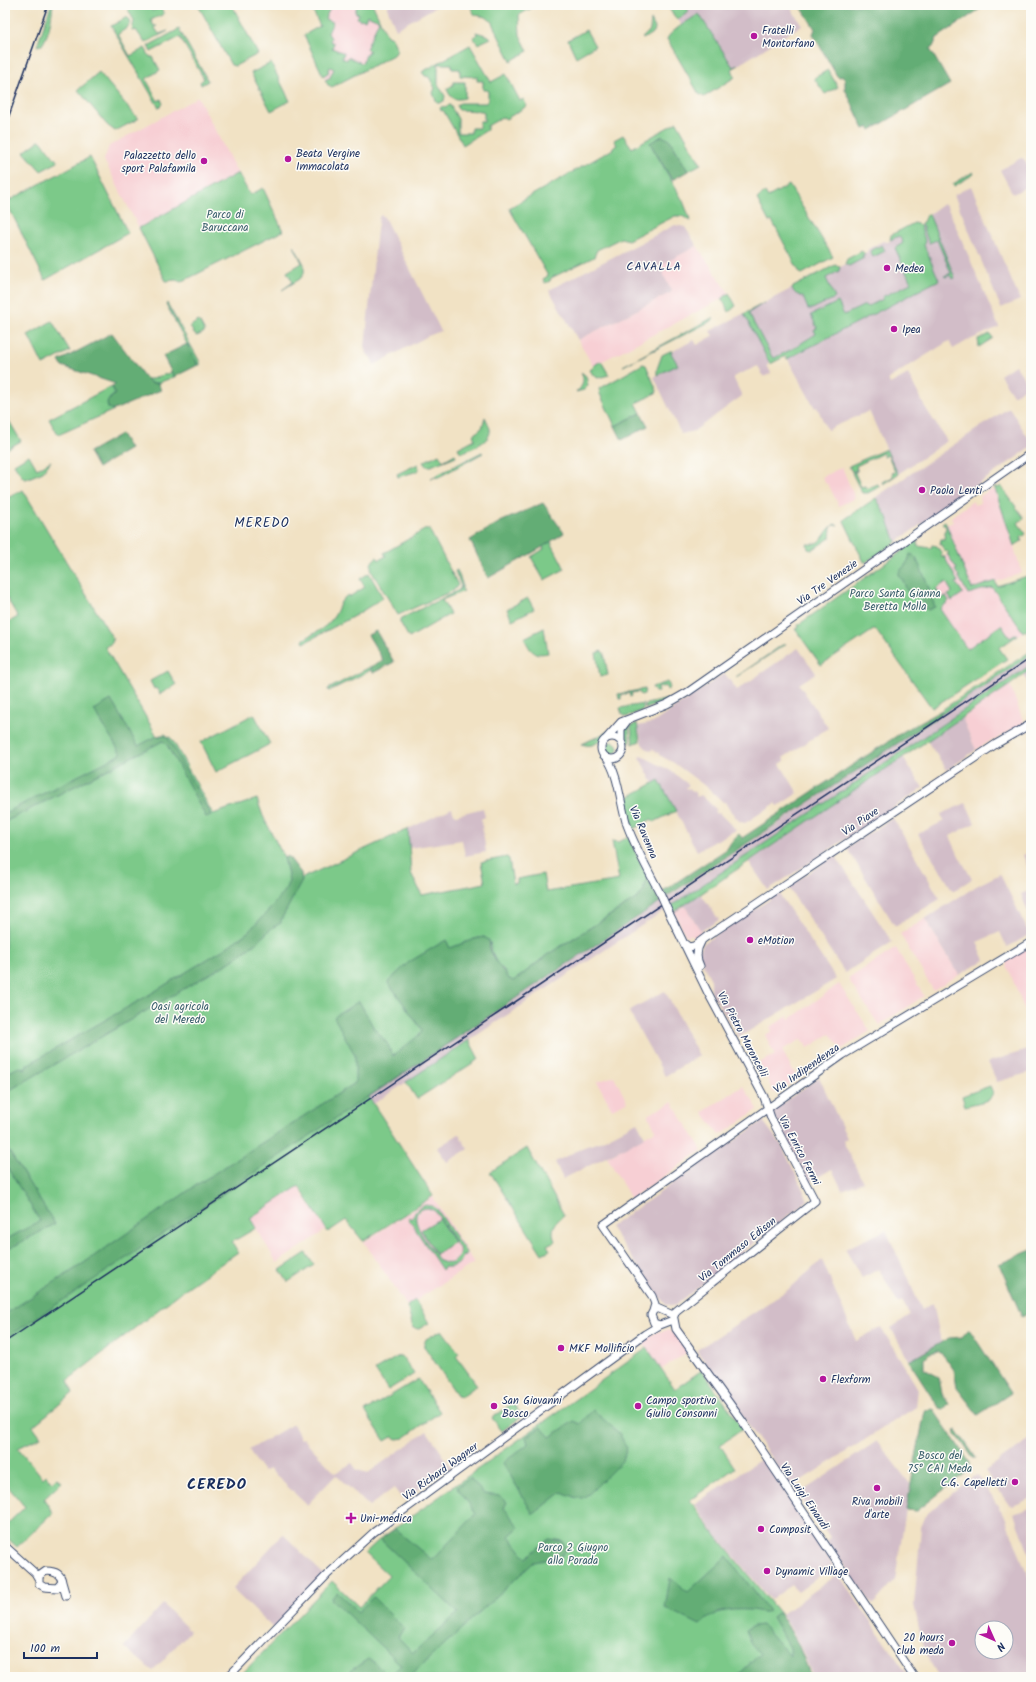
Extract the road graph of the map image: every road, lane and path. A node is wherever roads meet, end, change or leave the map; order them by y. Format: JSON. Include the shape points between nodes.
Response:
{"nodes":[{"id":1,"x":1031,"y":453,"type":"edge"},
{"id":2,"x":631,"y":718,"type":"junction"},
{"id":3,"x":1031,"y":724,"type":"edge"},
{"id":4,"x":606,"y":740,"type":"junction"},
{"id":5,"x":621,"y":742,"type":"junction"},
{"id":6,"x":620,"y":755,"type":"junction"},
{"id":7,"x":606,"y":757,"type":"junction"},
{"id":8,"x":615,"y":776,"type":"junction"},
{"id":9,"x":661,"y":895,"type":"joint"},
{"id":10,"x":704,"y":938,"type":"junction"},
{"id":11,"x":684,"y":941,"type":"junction"},
{"id":12,"x":1031,"y":942,"type":"edge"},
{"id":13,"x":707,"y":991,"type":"junction"},
{"id":14,"x":768,"y":1109,"type":"junction"},
{"id":15,"x":815,"y":1201,"type":"joint"},
{"id":16,"x":652,"y":1314,"type":"junction"},
{"id":17,"x":674,"y":1317,"type":"junction"},
{"id":18,"x":661,"y":1325,"type":"junction"},
{"id":19,"x":676,"y":1329,"type":"junction"},
{"id":20,"x":645,"y":1334,"type":"junction"},
{"id":21,"x":5,"y":1546,"type":"edge"},
{"id":22,"x":28,"y":1566,"type":"junction"},
{"id":23,"x":44,"y":1572,"type":"junction"},
{"id":24,"x":38,"y":1578,"type":"junction"},
{"id":25,"x":62,"y":1582,"type":"junction"},
{"id":26,"x":54,"y":1589,"type":"junction"},
{"id":27,"x":228,"y":1677,"type":"edge"},
{"id":28,"x":914,"y":1677,"type":"edge"}],
"edges":[{"from":1,"to":2,"type":"street","name":"Via Tre Venezie","via":[[688,692],[667,704]]},
{"from":2,"to":4,"type":"street","name":"Via Tre Venezie","via":[[619,723]]},
{"from":2,"to":5,"type":"street","via":[[621,727]]},
{"from":3,"to":10,"type":"street","name":"Via Piave","via":[[996,744]]},
{"from":4,"to":5,"type":"street","via":[[614,738]]},
{"from":4,"to":7,"type":"street","via":[[602,744]]},
{"from":5,"to":6,"type":"street","via":[[623,749]]},
{"from":6,"to":7,"type":"street","via":[[612,759]]},
{"from":6,"to":8,"type":"street","name":"Via Ravenna"},
{"from":7,"to":8,"type":"street","name":"Via Ravenna"},
{"from":8,"to":9,"type":"street","name":"Via Ravenna","via":[[627,824]]},
{"from":9,"to":11,"type":"street","name":"Via Pietro Maroncelli","bridge":true},
{"from":10,"to":11,"type":"street","via":[[692,943]]},
{"from":10,"to":13,"type":"street","name":"Via Pietro Maroncelli","via":[[698,947],[697,955]]},
{"from":11,"to":13,"type":"street","name":"Via Pietro Maroncelli"},
{"from":12,"to":14,"type":"street","name":"Via Indipendenza","via":[[855,1048]]},
{"from":13,"to":14,"type":"street","name":"Via Pietro Maroncelli"},
{"from":14,"to":15,"type":"street","name":"Via Enrico Fermi"},
{"from":14,"to":16,"type":"street","name":"Via Indipendenza","via":[[602,1225],[652,1296],[655,1304]]},
{"from":15,"to":17,"type":"street","name":"Via Tommaso Edison","via":[[676,1311]]},
{"from":16,"to":17,"type":"street","via":[[657,1308]]},
{"from":16,"to":18,"type":"street","via":[[654,1323]]},
{"from":16,"to":20,"type":"street"},
{"from":17,"to":18,"type":"street","name":"Via Richard Wagner","via":[[671,1322]]},
{"from":17,"to":19,"type":"street","name":"Via Luigi Einaudi"},
{"from":18,"to":19,"type":"street","via":[[668,1324]]},
{"from":18,"to":20,"type":"street","name":"Via Richard Wagner"},
{"from":19,"to":28,"type":"street","name":"Via Luigi Einaudi","via":[[743,1422]]},
{"from":20,"to":27,"type":"street","name":"Via Richard Wagner","via":[[374,1532],[332,1570]]},
{"from":21,"to":22,"type":"street"},
{"from":22,"to":23,"type":"street"},
{"from":22,"to":24,"type":"street"},
{"from":23,"to":24,"type":"street"},
{"from":23,"to":25,"type":"street","via":[[58,1573]]},
{"from":24,"to":26,"type":"street","via":[[39,1584]]},
{"from":25,"to":26,"type":"street"},
{"from":25,"to":26,"type":"street","via":[[66,1596]]}]}
